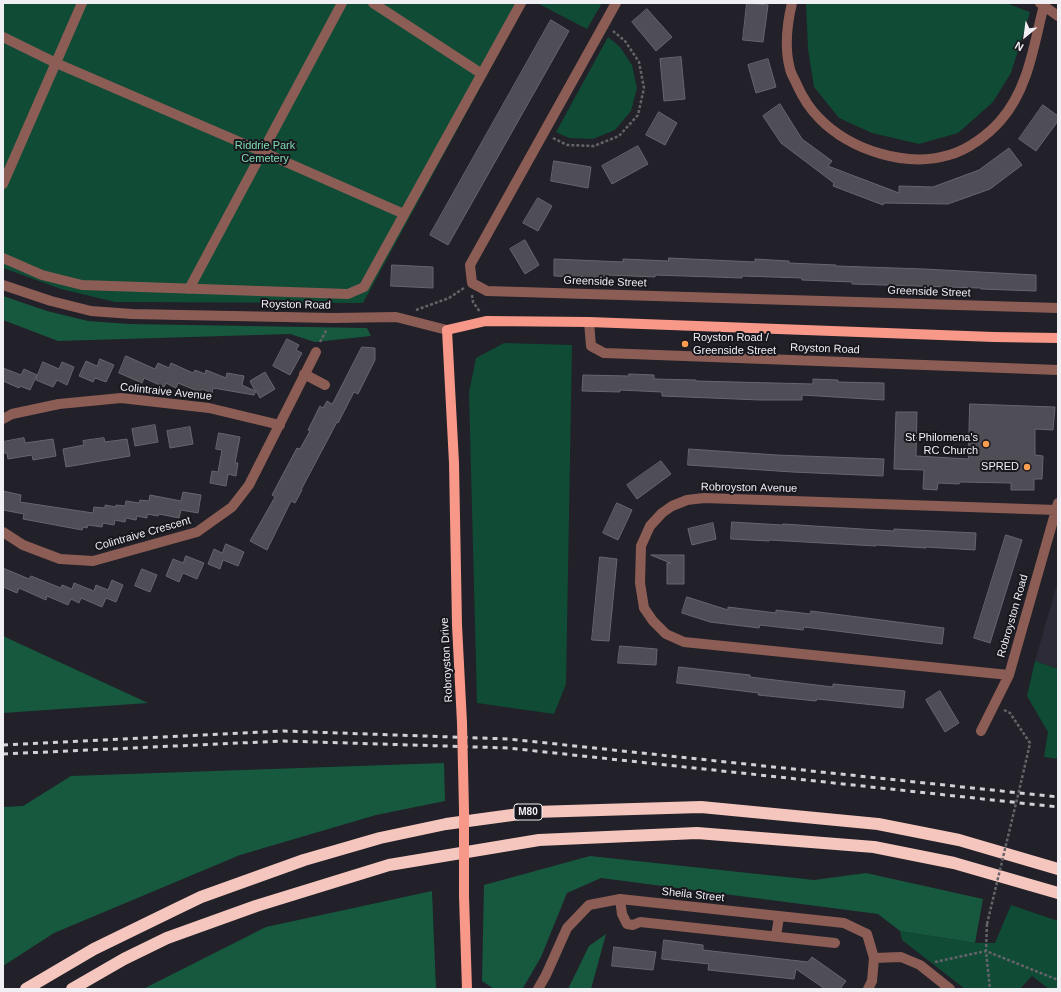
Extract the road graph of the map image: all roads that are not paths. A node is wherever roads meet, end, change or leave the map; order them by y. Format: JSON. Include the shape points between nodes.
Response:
{"nodes":[{"id":1,"x":82,"y":3,"type":"edge"},
{"id":2,"x":342,"y":3,"type":"edge"},
{"id":3,"x":373,"y":3,"type":"edge"},
{"id":4,"x":521,"y":3,"type":"edge"},
{"id":5,"x":616,"y":3,"type":"edge"},
{"id":6,"x":792,"y":3,"type":"edge"},
{"id":7,"x":1042,"y":4,"type":"edge"},
{"id":8,"x":1058,"y":16,"type":"edge"},
{"id":9,"x":3,"y":38,"type":"edge"},
{"id":10,"x":56,"y":63,"type":"junction"},
{"id":11,"x":482,"y":74,"type":"junction"},
{"id":12,"x":263,"y":152,"type":"junction"},
{"id":13,"x":3,"y":184,"type":"edge"},
{"id":14,"x":404,"y":214,"type":"junction"},
{"id":15,"x":3,"y":258,"type":"edge"},
{"id":16,"x":3,"y":285,"type":"edge"},
{"id":17,"x":189,"y":289,"type":"junction"},
{"id":18,"x":1058,"y":308,"type":"edge"},
{"id":19,"x":589,"y":322,"type":"junction"},
{"id":20,"x":447,"y":330,"type":"junction"},
{"id":21,"x":1058,"y":338,"type":"edge"},
{"id":22,"x":316,"y":352,"type":"road end"},
{"id":23,"x":1058,"y":370,"type":"edge"},
{"id":24,"x":304,"y":374,"type":"junction"},
{"id":25,"x":325,"y":385,"type":"dead end"},
{"id":26,"x":3,"y":419,"type":"edge"},
{"id":27,"x":280,"y":425,"type":"junction"},
{"id":28,"x":1057,"y":506,"type":"edge"},
{"id":29,"x":1054,"y":529,"type":"edge"},
{"id":30,"x":3,"y":532,"type":"edge"},
{"id":31,"x":1009,"y":675,"type":"junction"},
{"id":32,"x":981,"y":731,"type":"dead end"},
{"id":33,"x":1058,"y":869,"type":"edge"},
{"id":34,"x":1058,"y":893,"type":"edge"},
{"id":35,"x":620,"y":900,"type":"junction"},
{"id":36,"x":779,"y":917,"type":"junction"},
{"id":37,"x":776,"y":936,"type":"junction"},
{"id":38,"x":835,"y":943,"type":"dead end"},
{"id":39,"x":874,"y":958,"type":"junction"},
{"id":40,"x":26,"y":989,"type":"edge"},
{"id":41,"x":72,"y":989,"type":"edge"},
{"id":42,"x":467,"y":989,"type":"edge"},
{"id":43,"x":538,"y":989,"type":"edge"},
{"id":44,"x":868,"y":989,"type":"edge"},
{"id":45,"x":950,"y":989,"type":"edge"}],
"edges":[{"from":1,"to":10,"type":"street"},
{"from":2,"to":12,"type":"street"},
{"from":3,"to":11,"type":"street"},
{"from":4,"to":11,"type":"street"},
{"from":5,"to":18,"type":"street","name":"Greenside Street","via":[[470,265],[472,284],[487,291]]},
{"from":6,"to":7,"type":"street","via":[[787,25],[790,69],[802,95],[818,118],[850,142],[875,153],[902,159],[925,160],[950,155],[973,144],[1001,120],[1026,78]]},
{"from":7,"to":8,"type":"street"},
{"from":9,"to":10,"type":"street"},
{"from":10,"to":12,"type":"street"},
{"from":10,"to":13,"type":"street"},
{"from":11,"to":14,"type":"street"},
{"from":12,"to":14,"type":"street"},
{"from":12,"to":17,"type":"street"},
{"from":14,"to":17,"type":"street","via":[[364,287],[348,294]]},
{"from":15,"to":17,"type":"street","via":[[42,275],[82,285]]},
{"from":16,"to":20,"type":"street","name":"Royston Road","via":[[91,311],[333,318],[396,317]]},
{"from":19,"to":20,"type":"main road","name":"Royston Road","via":[[486,321]]},
{"from":19,"to":21,"type":"main road","name":"Royston Road"},
{"from":19,"to":23,"type":"street","name":"Royston Road","via":[[591,346],[604,352]]},
{"from":20,"to":42,"type":"main road","name":"Robroyston Drive","bridge":true,"via":[[462,723]]},
{"from":22,"to":24,"type":"street","name":"Colintraive Crescent"},
{"from":24,"to":25,"type":"street"},
{"from":24,"to":27,"type":"street","name":"Colintraive Crescent"},
{"from":26,"to":27,"type":"street","name":"Colintraive Avenue","via":[[12,414],[59,404],[121,398],[209,408]]},
{"from":27,"to":30,"type":"street","name":"Colintraive Crescent","via":[[249,485],[232,507],[197,532],[93,561],[60,559],[22,544]]},
{"from":28,"to":29,"type":"street","name":"Robroyston Road"},
{"from":28,"to":31,"type":"street","name":"Robroyston Avenue","via":[[704,498],[687,500],[672,506],[650,526],[641,546],[640,583],[644,608],[666,634],[684,642]]},
{"from":29,"to":31,"type":"street","name":"Robroyston Road"},
{"from":31,"to":32,"type":"street","name":"Robroyston Road"},
{"from":33,"to":40,"type":"highway","number":"M80","via":[[959,840],[878,824],[701,807],[534,812],[446,824],[347,847],[297,862],[172,910],[94,949]]},
{"from":34,"to":41,"type":"highway","via":[[954,863],[874,846],[697,833],[539,840],[389,865],[256,906],[167,938]]},
{"from":35,"to":36,"type":"street","name":"Sheila Street"},
{"from":35,"to":37,"type":"street","via":[[627,924],[640,922]]},
{"from":35,"to":43,"type":"street","name":"Sheila Street","via":[[589,905],[567,928]]},
{"from":36,"to":37,"type":"street"},
{"from":36,"to":39,"type":"street","name":"Sheila Street","via":[[844,923],[867,934]]},
{"from":37,"to":38,"type":"street"},
{"from":39,"to":44,"type":"street","via":[[872,982]]},
{"from":39,"to":45,"type":"street","via":[[901,957],[920,965]]}]}
